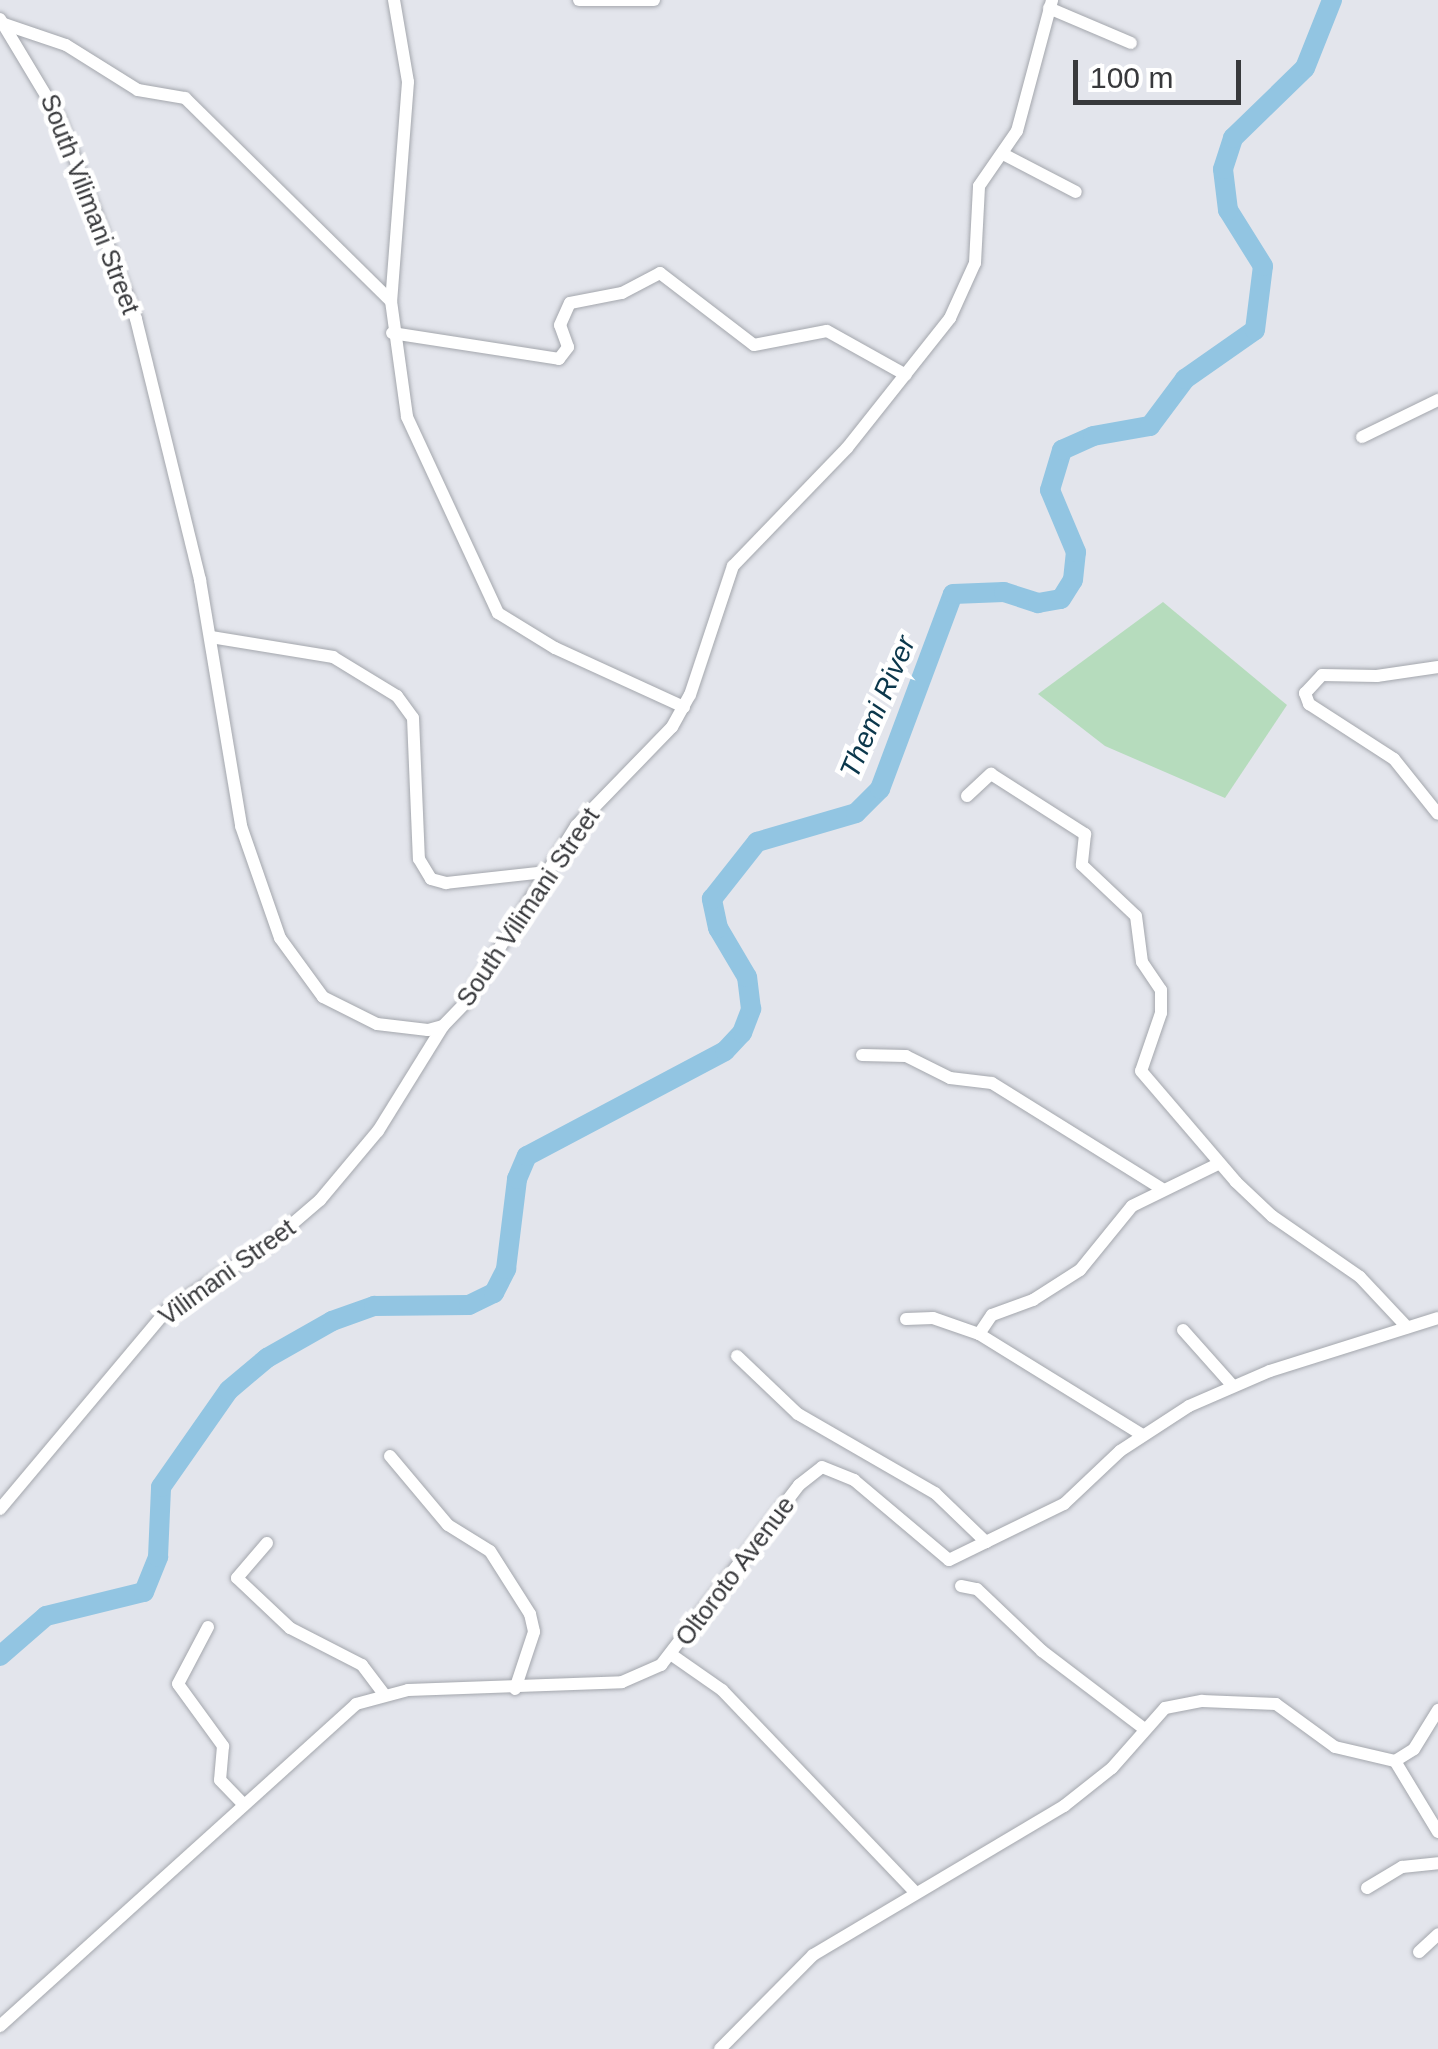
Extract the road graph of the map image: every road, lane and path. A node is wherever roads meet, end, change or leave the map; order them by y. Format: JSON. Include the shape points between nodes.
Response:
{"nodes":[{"id":1,"x":394,"y":0,"type":"edge"},
{"id":2,"x":579,"y":0,"type":"edge"},
{"id":3,"x":654,"y":0,"type":"edge"},
{"id":4,"x":1051,"y":4,"type":"edge"},
{"id":5,"x":2,"y":22,"type":"edge"},
{"id":6,"x":1131,"y":43,"type":"dead end"},
{"id":7,"x":1004,"y":154,"type":"junction"},
{"id":8,"x":1076,"y":192,"type":"dead end"},
{"id":9,"x":391,"y":301,"type":"junction"},
{"id":10,"x":392,"y":333,"type":"junction"},
{"id":11,"x":906,"y":375,"type":"junction"},
{"id":12,"x":1438,"y":400,"type":"edge"},
{"id":13,"x":1362,"y":437,"type":"dead end"},
{"id":14,"x":211,"y":637,"type":"junction"},
{"id":15,"x":1438,"y":666,"type":"edge"},
{"id":16,"x":684,"y":706,"type":"junction"},
{"id":17,"x":967,"y":796,"type":"dead end"},
{"id":18,"x":1438,"y":814,"type":"edge"},
{"id":19,"x":545,"y":872,"type":"junction"},
{"id":20,"x":443,"y":1026,"type":"junction"},
{"id":21,"x":862,"y":1056,"type":"dead end"},
{"id":22,"x":1218,"y":1164,"type":"junction"},
{"id":23,"x":1161,"y":1188,"type":"junction"},
{"id":24,"x":906,"y":1318,"type":"dead end"},
{"id":25,"x":1438,"y":1318,"type":"edge"},
{"id":26,"x":1407,"y":1327,"type":"junction"},
{"id":27,"x":1183,"y":1330,"type":"dead end"},
{"id":28,"x":979,"y":1334,"type":"junction"},
{"id":29,"x":737,"y":1356,"type":"dead end"},
{"id":30,"x":1232,"y":1386,"type":"junction"},
{"id":31,"x":1141,"y":1434,"type":"junction"},
{"id":32,"x":390,"y":1456,"type":"dead end"},
{"id":33,"x":0,"y":1509,"type":"edge"},
{"id":34,"x":986,"y":1542,"type":"junction"},
{"id":35,"x":268,"y":1543,"type":"dead end"},
{"id":36,"x":961,"y":1586,"type":"dead end"},
{"id":37,"x":208,"y":1627,"type":"dead end"},
{"id":38,"x":672,"y":1655,"type":"junction"},
{"id":39,"x":516,"y":1689,"type":"junction"},
{"id":40,"x":383,"y":1693,"type":"junction"},
{"id":41,"x":1438,"y":1710,"type":"edge"},
{"id":42,"x":1143,"y":1728,"type":"junction"},
{"id":43,"x":1395,"y":1762,"type":"junction"},
{"id":44,"x":242,"y":1804,"type":"junction"},
{"id":45,"x":1438,"y":1832,"type":"edge"},
{"id":46,"x":1438,"y":1864,"type":"edge"},
{"id":47,"x":1366,"y":1888,"type":"dead end"},
{"id":48,"x":913,"y":1890,"type":"junction"},
{"id":49,"x":1438,"y":1934,"type":"edge"},
{"id":50,"x":1419,"y":1952,"type":"dead end"},
{"id":51,"x":0,"y":2026,"type":"edge"},
{"id":52,"x":720,"y":2049,"type":"edge"}],
"edges":[{"from":1,"to":9,"type":"street","via":[[408,82]]},
{"from":2,"to":3,"type":"street"},
{"from":4,"to":6,"type":"street"},
{"from":4,"to":7,"type":"street","name":"South Vilimani Street","via":[[1022,118]]},
{"from":5,"to":9,"type":"street","via":[[66,45],[138,90],[185,98]]},
{"from":5,"to":14,"type":"street","name":"South Vilimani Street","via":[[59,118],[127,293]]},
{"from":7,"to":8,"type":"street"},
{"from":7,"to":11,"type":"street","name":"South Vilimani Street","via":[[978,186],[978,242],[966,291]]},
{"from":9,"to":10,"type":"street"},
{"from":10,"to":11,"type":"street","via":[[559,359],[568,347],[560,325],[570,303],[622,293],[660,273],[748,342],[760,346],[827,331]]},
{"from":10,"to":16,"type":"street","via":[[406,417],[498,612],[556,648]]},
{"from":11,"to":16,"type":"street","name":"South Vilimani Street","via":[[848,448],[733,566]]},
{"from":12,"to":13,"type":"street"},
{"from":14,"to":19,"type":"street","via":[[333,657],[396,696],[413,718],[419,859],[431,879]]},
{"from":14,"to":20,"type":"street","name":"South Vilimani Street","via":[[241,826],[259,888],[297,970],[323,997],[377,1024],[403,1030]]},
{"from":15,"to":18,"type":"street","via":[[1377,676],[1322,675],[1305,693],[1309,704],[1394,759]]},
{"from":16,"to":19,"type":"street","name":"South Vilimani Street","via":[[648,754],[576,826]]},
{"from":17,"to":22,"type":"street","via":[[991,774],[1085,834],[1082,865],[1136,916],[1142,962],[1160,990],[1162,1013],[1141,1071]]},
{"from":19,"to":20,"type":"street","name":"South Vilimani Street","via":[[465,1003]]},
{"from":20,"to":33,"type":"street","name":"Vilimani Street","via":[[378,1131],[320,1200],[270,1243],[167,1310]]},
{"from":21,"to":23,"type":"street","via":[[906,1056],[950,1078],[992,1083]]},
{"from":22,"to":23,"type":"street"},
{"from":22,"to":26,"type":"street","via":[[1272,1216],[1360,1276]]},
{"from":23,"to":28,"type":"street","via":[[1122,1214],[1080,1270],[1033,1300],[992,1315]]},
{"from":24,"to":28,"type":"street","via":[[933,1318]]},
{"from":25,"to":26,"type":"street","name":"Oltoroto Avenue"},
{"from":26,"to":30,"type":"street","name":"Oltoroto Avenue"},
{"from":27,"to":30,"type":"street"},
{"from":28,"to":31,"type":"street"},
{"from":29,"to":34,"type":"street","via":[[798,1414],[935,1493]]},
{"from":30,"to":31,"type":"street","name":"Oltoroto Avenue"},
{"from":31,"to":34,"type":"street","name":"Oltoroto Avenue","via":[[1064,1504]]},
{"from":32,"to":39,"type":"street","via":[[440,1518],[490,1550],[530,1614],[534,1632]]},
{"from":34,"to":38,"type":"street","name":"Oltoroto Avenue","via":[[943,1560],[854,1480],[822,1467],[799,1485]]},
{"from":35,"to":40,"type":"street","via":[[237,1578],[290,1628],[362,1664]]},
{"from":36,"to":42,"type":"street","via":[[978,1590],[1042,1652]]},
{"from":37,"to":44,"type":"street","via":[[178,1684],[223,1746],[220,1780]]},
{"from":38,"to":39,"type":"street","name":"Oltoroto Avenue","via":[[622,1682]]},
{"from":38,"to":48,"type":"street","via":[[722,1690]]},
{"from":39,"to":40,"type":"street","name":"Oltoroto Avenue"},
{"from":40,"to":44,"type":"street","name":"Oltoroto Avenue","via":[[344,1713]]},
{"from":41,"to":43,"type":"street","via":[[1414,1749]]},
{"from":42,"to":43,"type":"street","via":[[1178,1705],[1261,1701],[1290,1711],[1335,1748]]},
{"from":42,"to":48,"type":"street","via":[[1112,1768],[1064,1806]]},
{"from":43,"to":45,"type":"street"},
{"from":44,"to":51,"type":"street","name":"Oltoroto Avenue"},
{"from":46,"to":47,"type":"street","via":[[1402,1867]]},
{"from":48,"to":52,"type":"street","via":[[813,1955]]},
{"from":49,"to":50,"type":"street"}]}
